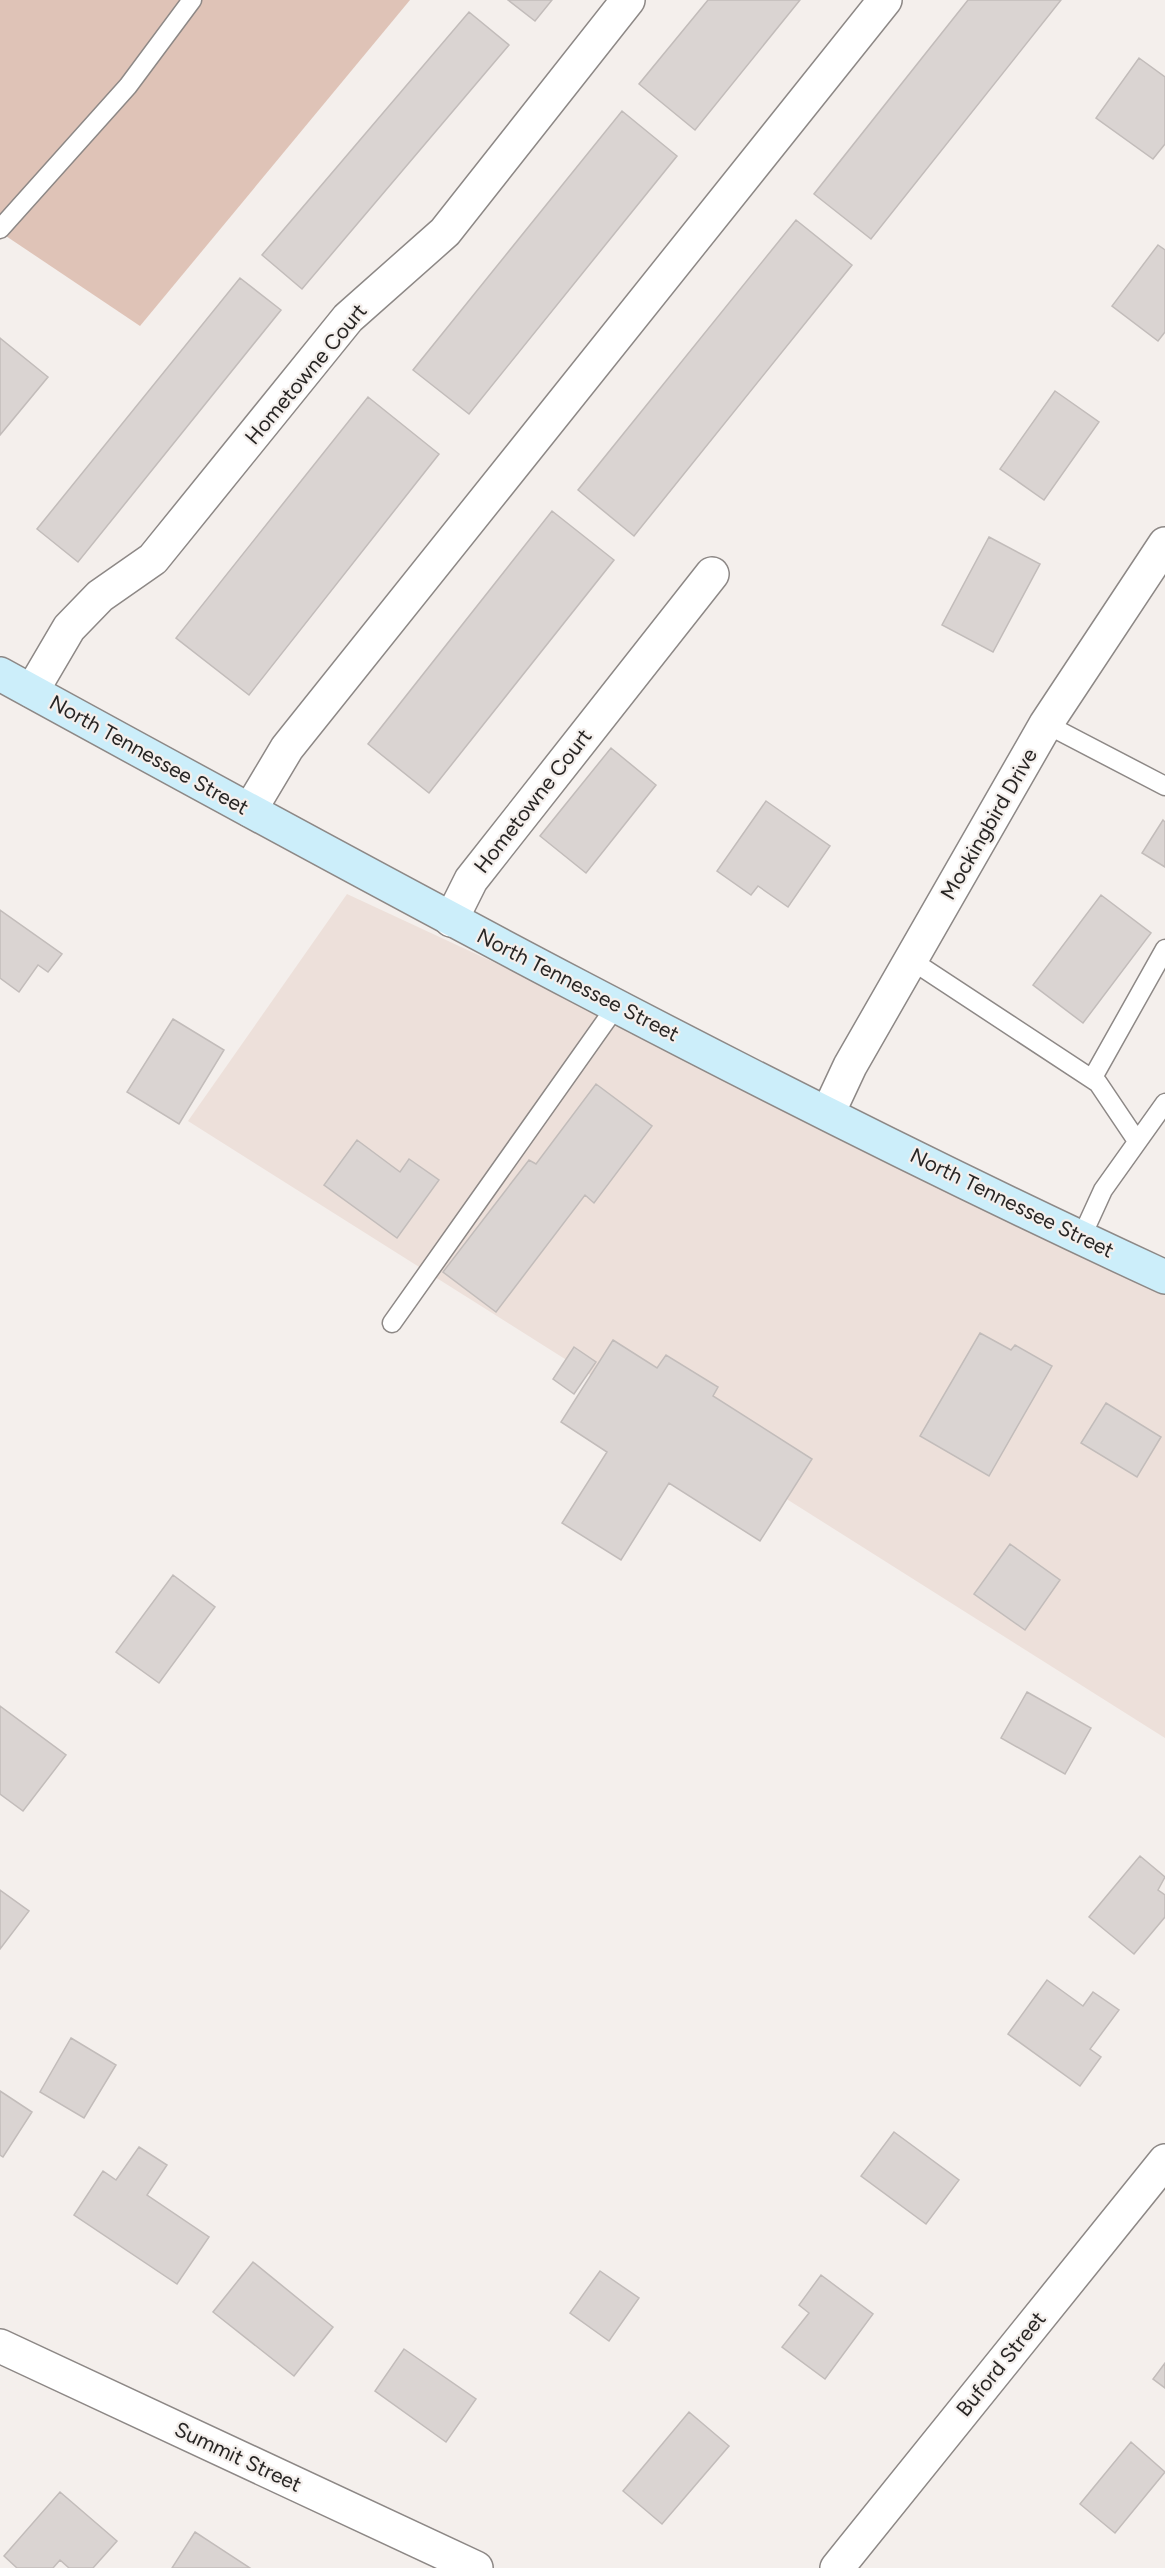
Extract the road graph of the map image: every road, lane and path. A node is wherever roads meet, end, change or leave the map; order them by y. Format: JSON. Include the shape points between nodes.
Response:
{"nodes":[{"id":1,"x":192,"y":0,"type":"edge"},
{"id":2,"x":628,"y":0,"type":"edge"},
{"id":3,"x":885,"y":0,"type":"edge"},
{"id":4,"x":0,"y":229,"type":"edge"},
{"id":5,"x":1165,"y":544,"type":"edge"},
{"id":6,"x":712,"y":574,"type":"dead end"},
{"id":7,"x":0,"y":674,"type":"edge"},
{"id":8,"x":32,"y":691,"type":"junction"},
{"id":9,"x":1046,"y":724,"type":"junction"},
{"id":10,"x":1165,"y":786,"type":"edge"},
{"id":11,"x":250,"y":810,"type":"junction"},
{"id":12,"x":451,"y":920,"type":"junction"},
{"id":13,"x":1165,"y":949,"type":"edge"},
{"id":14,"x":911,"y":960,"type":"junction"},
{"id":15,"x":617,"y":1005,"type":"junction"},
{"id":16,"x":1092,"y":1079,"type":"junction"},
{"id":17,"x":1163,"y":1109,"type":"edge"},
{"id":18,"x":828,"y":1113,"type":"junction"},
{"id":19,"x":1137,"y":1141,"type":"junction"},
{"id":20,"x":1082,"y":1238,"type":"junction"},
{"id":21,"x":1165,"y":1277,"type":"edge"},
{"id":22,"x":393,"y":1323,"type":"dead end"},
{"id":23,"x":1165,"y":2161,"type":"edge"},
{"id":24,"x":0,"y":2346,"type":"edge"},
{"id":25,"x":476,"y":2568,"type":"edge"},
{"id":26,"x":837,"y":2568,"type":"edge"}],
"edges":[{"from":1,"to":4,"type":"lane","via":[[128,86]]},
{"from":2,"to":8,"type":"street","name":"Hometowne Court","via":[[445,232],[348,318],[153,559],[100,596],[69,628]]},
{"from":3,"to":11,"type":"street","via":[[288,748]]},
{"from":5,"to":9,"type":"street","name":"Mockingbird Drive"},
{"from":6,"to":12,"type":"street","name":"Hometowne Court","via":[[471,880]]},
{"from":7,"to":8,"type":"main road","name":"North Tennessee Street"},
{"from":8,"to":11,"type":"main road","name":"North Tennessee Street"},
{"from":9,"to":10,"type":"lane"},
{"from":9,"to":14,"type":"street","name":"Mockingbird Drive"},
{"from":11,"to":12,"type":"main road","name":"North Tennessee Street"},
{"from":12,"to":15,"type":"main road","name":"North Tennessee Street"},
{"from":13,"to":16,"type":"lane"},
{"from":14,"to":16,"type":"lane"},
{"from":14,"to":18,"type":"street","name":"Mockingbird Drive","via":[[850,1066]]},
{"from":15,"to":18,"type":"main road","name":"North Tennessee Street"},
{"from":15,"to":22,"type":"lane"},
{"from":16,"to":19,"type":"lane"},
{"from":17,"to":19,"type":"lane"},
{"from":18,"to":20,"type":"main road","name":"North Tennessee Street"},
{"from":19,"to":20,"type":"lane","via":[[1103,1190]]},
{"from":20,"to":21,"type":"main road","name":"North Tennessee Street"},
{"from":23,"to":26,"type":"street","name":"Buford Street"},
{"from":24,"to":25,"type":"street","name":"Summit Street"}]}
